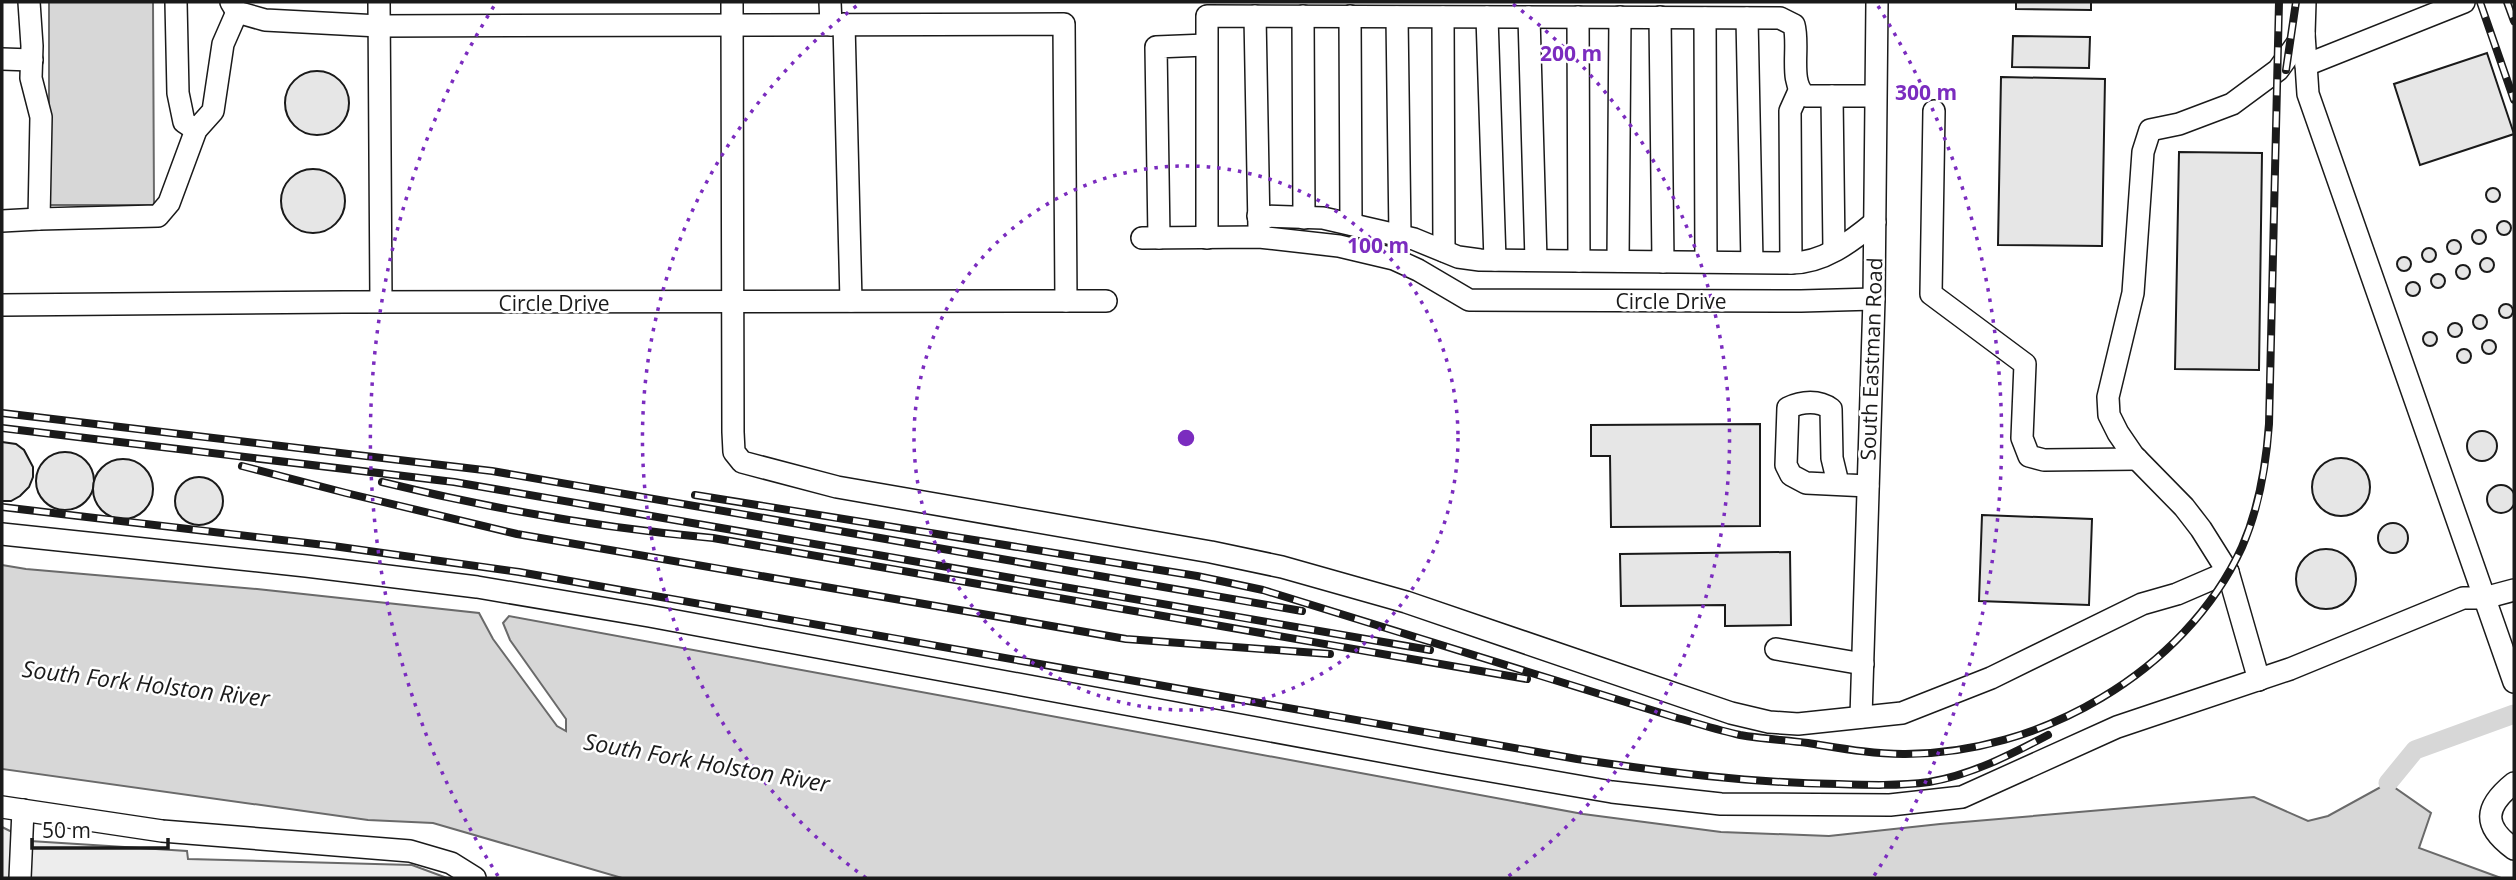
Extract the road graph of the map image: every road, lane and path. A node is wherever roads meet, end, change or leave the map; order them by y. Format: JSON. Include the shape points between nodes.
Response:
{"nodes":[{"id":1,"x":29,"y":2,"type":"edge"},
{"id":2,"x":176,"y":2,"type":"edge"},
{"id":3,"x":379,"y":2,"type":"edge"},
{"id":4,"x":732,"y":2,"type":"edge"},
{"id":5,"x":830,"y":2,"type":"edge"},
{"id":6,"x":1877,"y":2,"type":"edge"},
{"id":7,"x":2305,"y":2,"type":"edge"},
{"id":8,"x":2464,"y":2,"type":"edge"},
{"id":9,"x":234,"y":7,"type":"edge"},
{"id":10,"x":1255,"y":16,"type":"junction"},
{"id":11,"x":1303,"y":16,"type":"junction"},
{"id":12,"x":1350,"y":16,"type":"junction"},
{"id":13,"x":1397,"y":16,"type":"junction"},
{"id":14,"x":1443,"y":17,"type":"junction"},
{"id":15,"x":1487,"y":17,"type":"junction"},
{"id":16,"x":1529,"y":17,"type":"junction"},
{"id":17,"x":1578,"y":17,"type":"junction"},
{"id":18,"x":1620,"y":17,"type":"junction"},
{"id":19,"x":1660,"y":17,"type":"junction"},
{"id":20,"x":1705,"y":18,"type":"junction"},
{"id":21,"x":1747,"y":18,"type":"junction"},
{"id":22,"x":838,"y":24,"type":"junction"},
{"id":23,"x":732,"y":25,"type":"junction"},
{"id":24,"x":379,"y":26,"type":"junction"},
{"id":25,"x":2304,"y":34,"type":"junction"},
{"id":26,"x":1206,"y":45,"type":"junction"},
{"id":27,"x":2,"y":59,"type":"edge"},
{"id":28,"x":32,"y":60,"type":"junction"},
{"id":29,"x":2306,"y":65,"type":"junction"},
{"id":30,"x":1799,"y":91,"type":"junction"},
{"id":31,"x":1832,"y":96,"type":"junction"},
{"id":32,"x":1875,"y":96,"type":"junction"},
{"id":33,"x":1934,"y":111,"type":"dead end"},
{"id":34,"x":196,"y":130,"type":"junction"},
{"id":35,"x":1304,"y":218,"type":"junction"},
{"id":36,"x":39,"y":219,"type":"junction"},
{"id":37,"x":2,"y":221,"type":"edge"},
{"id":38,"x":1875,"y":222,"type":"junction"},
{"id":39,"x":1350,"y":224,"type":"junction"},
{"id":40,"x":1259,"y":227,"type":"junction"},
{"id":41,"x":1400,"y":236,"type":"junction"},
{"id":42,"x":1207,"y":238,"type":"junction"},
{"id":43,"x":1834,"y":250,"type":"junction"},
{"id":44,"x":1444,"y":251,"type":"junction"},
{"id":45,"x":1495,"y":260,"type":"junction"},
{"id":46,"x":1536,"y":260,"type":"junction"},
{"id":47,"x":1579,"y":261,"type":"junction"},
{"id":48,"x":1618,"y":261,"type":"junction"},
{"id":49,"x":1663,"y":261,"type":"junction"},
{"id":50,"x":1706,"y":262,"type":"junction"},
{"id":51,"x":1752,"y":262,"type":"junction"},
{"id":52,"x":1791,"y":263,"type":"junction"},
{"id":53,"x":1874,"y":299,"type":"junction"},
{"id":54,"x":851,"y":301,"type":"junction"},
{"id":55,"x":1066,"y":301,"type":"junction"},
{"id":56,"x":1106,"y":301,"type":"dead end"},
{"id":57,"x":381,"y":302,"type":"junction"},
{"id":58,"x":734,"y":302,"type":"junction"},
{"id":59,"x":2,"y":305,"type":"edge"},
{"id":60,"x":2137,"y":459,"type":"junction"},
{"id":61,"x":1838,"y":483,"type":"dead end"},
{"id":62,"x":1868,"y":486,"type":"junction"},
{"id":63,"x":2,"y":534,"type":"edge"},
{"id":64,"x":2228,"y":572,"type":"junction"},
{"id":65,"x":2514,"y":590,"type":"edge"},
{"id":66,"x":2484,"y":598,"type":"junction"},
{"id":67,"x":1776,"y":649,"type":"dead end"},
{"id":68,"x":1863,"y":664,"type":"junction"},
{"id":69,"x":2259,"y":680,"type":"junction"},
{"id":70,"x":2514,"y":682,"type":"edge"},
{"id":71,"x":1861,"y":717,"type":"junction"},
{"id":72,"x":2514,"y":783,"type":"edge"},
{"id":73,"x":12,"y":808,"type":"edge"},
{"id":74,"x":2514,"y":849,"type":"edge"},
{"id":75,"x":20,"y":878,"type":"edge"},
{"id":76,"x":475,"y":878,"type":"edge"}],
"edges":[{"from":1,"to":28,"type":"street"},
{"from":2,"to":34,"type":"street","via":[[178,93],[184,122]]},
{"from":3,"to":24,"type":"street"},
{"from":4,"to":23,"type":"street"},
{"from":5,"to":22,"type":"street"},
{"from":6,"to":32,"type":"street","name":"South Eastman Road"},
{"from":7,"to":25,"type":"street"},
{"from":8,"to":29,"type":"street"},
{"from":9,"to":24,"type":"street","via":[[265,20]]},
{"from":9,"to":34,"type":"street","via":[[213,111]]},
{"from":10,"to":11,"type":"street"},
{"from":10,"to":26,"type":"street","via":[[1207,16]]},
{"from":10,"to":40,"type":"street"},
{"from":11,"to":12,"type":"street"},
{"from":11,"to":35,"type":"street"},
{"from":12,"to":13,"type":"street"},
{"from":12,"to":39,"type":"street"},
{"from":13,"to":14,"type":"street"},
{"from":13,"to":41,"type":"street"},
{"from":14,"to":15,"type":"street"},
{"from":14,"to":44,"type":"street"},
{"from":15,"to":16,"type":"street"},
{"from":15,"to":45,"type":"street"},
{"from":16,"to":17,"type":"street"},
{"from":16,"to":46,"type":"street"},
{"from":17,"to":18,"type":"street"},
{"from":17,"to":47,"type":"street"},
{"from":18,"to":19,"type":"street"},
{"from":18,"to":48,"type":"street"},
{"from":19,"to":20,"type":"street"},
{"from":19,"to":49,"type":"street"},
{"from":20,"to":21,"type":"street"},
{"from":20,"to":50,"type":"street"},
{"from":21,"to":30,"type":"street","via":[[1780,18],[1794,25]]},
{"from":21,"to":51,"type":"street"},
{"from":22,"to":23,"type":"street"},
{"from":22,"to":54,"type":"street"},
{"from":22,"to":55,"type":"street","via":[[1063,24]]},
{"from":23,"to":24,"type":"street"},
{"from":23,"to":58,"type":"street"},
{"from":24,"to":57,"type":"street"},
{"from":25,"to":29,"type":"street"},
{"from":25,"to":60,"type":"street","via":[[2278,70],[2232,104],[2150,131],[2143,152],[2133,293],[2108,397],[2109,415]]},
{"from":26,"to":42,"type":"street"},
{"from":26,"to":42,"type":"street","via":[[1156,47],[1150,238]]},
{"from":27,"to":28,"type":"street"},
{"from":28,"to":36,"type":"street","via":[[31,78],[41,117]]},
{"from":29,"to":66,"type":"street","via":[[2308,94]]},
{"from":30,"to":31,"type":"street","via":[[1806,96]]},
{"from":30,"to":52,"type":"street","via":[[1790,111]]},
{"from":31,"to":32,"type":"street"},
{"from":31,"to":43,"type":"street"},
{"from":32,"to":38,"type":"street","name":"South Eastman Road"},
{"from":33,"to":60,"type":"street","via":[[1931,294],[2025,364],[2022,438],[2029,456],[2043,460]]},
{"from":34,"to":36,"type":"street","via":[[169,203],[158,216]]},
{"from":35,"to":39,"type":"street"},
{"from":35,"to":40,"type":"street"},
{"from":36,"to":37,"type":"street"},
{"from":38,"to":43,"type":"street"},
{"from":38,"to":53,"type":"street","name":"South Eastman Road"},
{"from":39,"to":41,"type":"street"},
{"from":40,"to":42,"type":"street"},
{"from":40,"to":53,"type":"street","name":"Circle Drive","via":[[1394,259],[1469,300]]},
{"from":41,"to":44,"type":"street"},
{"from":43,"to":52,"type":"street","via":[[1805,263]]},
{"from":44,"to":45,"type":"street"},
{"from":45,"to":46,"type":"street"},
{"from":46,"to":47,"type":"street"},
{"from":47,"to":48,"type":"street"},
{"from":48,"to":49,"type":"street"},
{"from":49,"to":50,"type":"street"},
{"from":50,"to":51,"type":"street"},
{"from":51,"to":52,"type":"street"},
{"from":53,"to":62,"type":"street","name":"South Eastman Road"},
{"from":54,"to":55,"type":"street","name":"Circle Drive"},
{"from":54,"to":58,"type":"street","name":"Circle Drive"},
{"from":55,"to":56,"type":"street","name":"Circle Drive"},
{"from":57,"to":58,"type":"street","name":"Circle Drive"},
{"from":57,"to":59,"type":"street","name":"Circle Drive"},
{"from":58,"to":71,"type":"street","via":[[733,432],[734,452],[742,462],[837,487],[1282,567],[1406,602],[1744,716],[1798,724]]},
{"from":60,"to":64,"type":"street","via":[[2195,522]]},
{"from":61,"to":62,"type":"street"},
{"from":62,"to":68,"type":"street","name":"South Eastman Road"},
{"from":63,"to":69,"type":"street","via":[[477,587],[1483,770],[1612,792],[1721,804],[1890,805],[1962,797],[2117,727]]},
{"from":64,"to":69,"type":"street"},
{"from":64,"to":71,"type":"street","via":[[2141,604],[1932,702],[1902,713]]},
{"from":65,"to":66,"type":"street"},
{"from":66,"to":69,"type":"street","via":[[2463,598]]},
{"from":66,"to":70,"type":"street"},
{"from":67,"to":68,"type":"street"},
{"from":68,"to":71,"type":"street","name":"South Eastman Road"},
{"from":72,"to":74,"type":"street","via":[[2491,807],[2491,823]]},
{"from":73,"to":75,"type":"street"},
{"from":73,"to":76,"type":"street","via":[[162,831],[398,849],[451,863]]}]}
